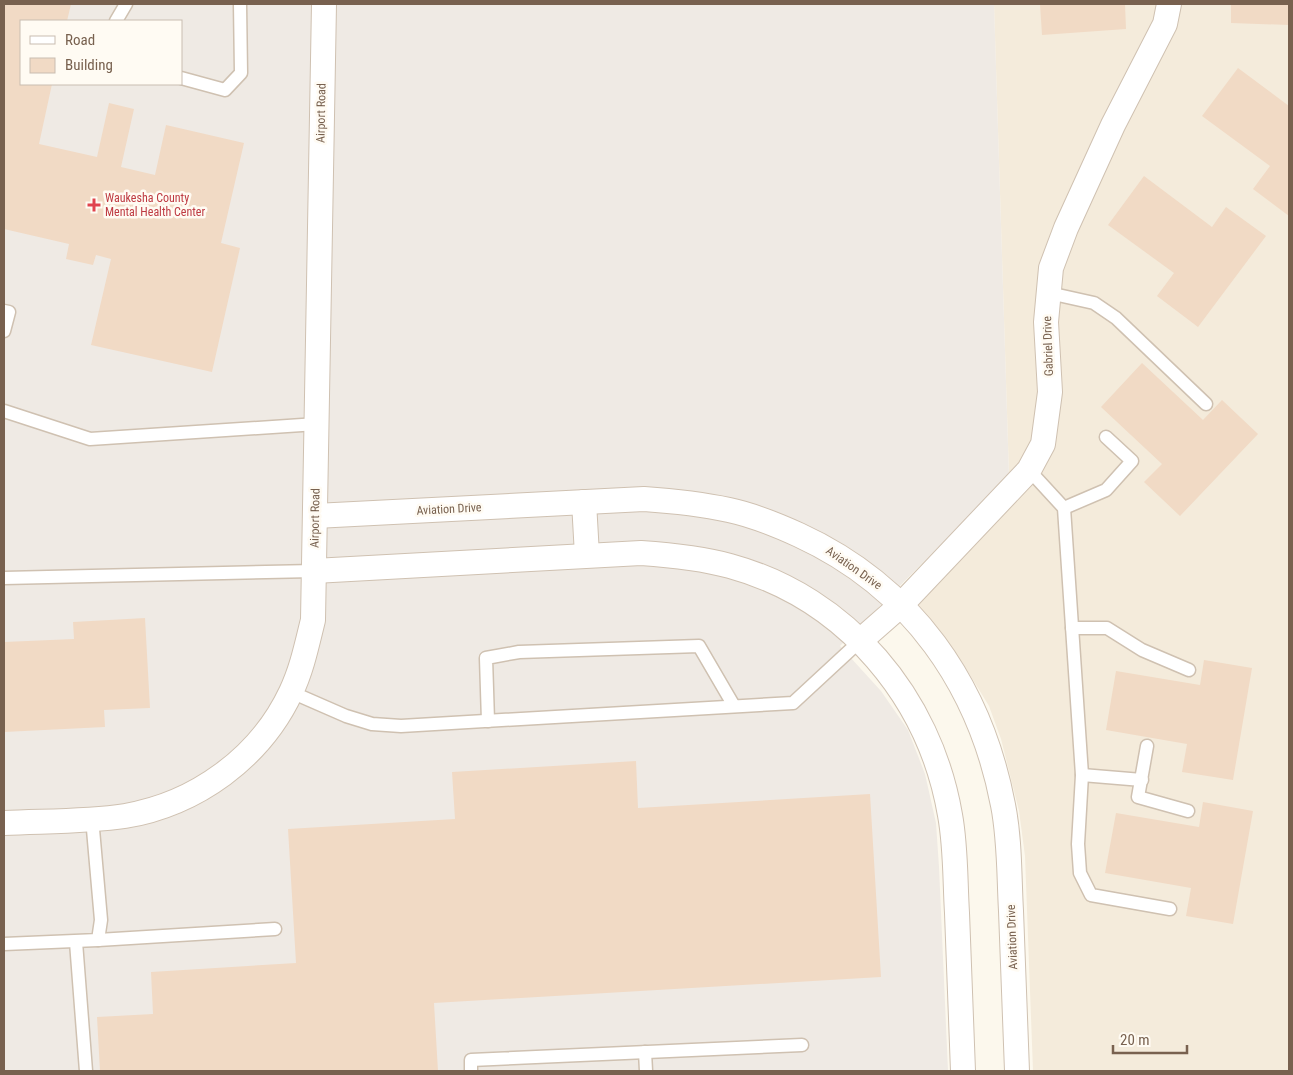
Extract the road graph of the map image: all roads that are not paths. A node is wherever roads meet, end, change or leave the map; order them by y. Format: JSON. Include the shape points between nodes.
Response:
{"nodes":[{"id":1,"x":126,"y":4,"type":"edge"},
{"id":2,"x":240,"y":4,"type":"edge"},
{"id":3,"x":324,"y":4,"type":"edge"},
{"id":4,"x":1169,"y":4,"type":"edge"},
{"id":5,"x":117,"y":20,"type":"edge"},
{"id":6,"x":182,"y":78,"type":"edge"},
{"id":7,"x":1048,"y":293,"type":"junction"},
{"id":8,"x":4,"y":310,"type":"edge"},
{"id":9,"x":4,"y":331,"type":"edge"},
{"id":10,"x":1206,"y":404,"type":"dead end"},
{"id":11,"x":4,"y":411,"type":"edge"},
{"id":12,"x":317,"y":424,"type":"junction"},
{"id":13,"x":1106,"y":437,"type":"dead end"},
{"id":14,"x":1029,"y":470,"type":"junction"},
{"id":15,"x":584,"y":502,"type":"junction"},
{"id":16,"x":1064,"y":508,"type":"junction"},
{"id":17,"x":315,"y":516,"type":"junction"},
{"id":18,"x":587,"y":556,"type":"junction"},
{"id":19,"x":314,"y":571,"type":"junction"},
{"id":20,"x":4,"y":578,"type":"edge"},
{"id":21,"x":901,"y":605,"type":"junction"},
{"id":22,"x":1072,"y":628,"type":"junction"},
{"id":23,"x":860,"y":640,"type":"junction"},
{"id":24,"x":1189,"y":670,"type":"dead end"},
{"id":25,"x":291,"y":692,"type":"junction"},
{"id":26,"x":734,"y":706,"type":"junction"},
{"id":27,"x":488,"y":721,"type":"junction"},
{"id":28,"x":1147,"y":746,"type":"dead end"},
{"id":29,"x":1082,"y":775,"type":"junction"},
{"id":30,"x":1142,"y":780,"type":"junction"},
{"id":31,"x":1188,"y":811,"type":"dead end"},
{"id":32,"x":92,"y":818,"type":"junction"},
{"id":33,"x":4,"y":823,"type":"edge"},
{"id":34,"x":1170,"y":910,"type":"dead end"},
{"id":35,"x":275,"y":929,"type":"dead end"},
{"id":36,"x":98,"y":940,"type":"junction"},
{"id":37,"x":76,"y":942,"type":"junction"},
{"id":38,"x":4,"y":944,"type":"edge"},
{"id":39,"x":802,"y":1045,"type":"dead end"},
{"id":40,"x":644,"y":1052,"type":"junction"},
{"id":41,"x":86,"y":1071,"type":"edge"},
{"id":42,"x":471,"y":1071,"type":"edge"},
{"id":43,"x":646,"y":1071,"type":"edge"},
{"id":44,"x":963,"y":1071,"type":"edge"},
{"id":45,"x":1017,"y":1071,"type":"edge"}],
"edges":[{"from":1,"to":5,"type":"lane"},
{"from":2,"to":6,"type":"lane","via":[[240,73],[225,90]]},
{"from":3,"to":12,"type":"street","name":"Airport Road"},
{"from":4,"to":7,"type":"street","name":"Gabriel Drive","via":[[1165,24],[1113,125],[1066,228],[1051,268]]},
{"from":7,"to":10,"type":"lane","via":[[1094,303],[1116,318]]},
{"from":7,"to":14,"type":"street","name":"Gabriel Drive","via":[[1046,322],[1050,392],[1043,444]]},
{"from":8,"to":9,"type":"lane","via":[[9,312]]},
{"from":11,"to":12,"type":"lane","via":[[90,439]]},
{"from":12,"to":17,"type":"street","name":"Airport Road"},
{"from":13,"to":16,"type":"lane","via":[[1132,461],[1106,490]]},
{"from":14,"to":16,"type":"lane"},
{"from":14,"to":21,"type":"street","name":"Gabriel Drive"},
{"from":15,"to":17,"type":"street","name":"Aviation Drive"},
{"from":15,"to":18,"type":"street"},
{"from":15,"to":21,"type":"street","name":"Aviation Drive","via":[[644,499],[684,502],[731,510],[768,522],[821,545],[860,569]]},
{"from":16,"to":22,"type":"lane"},
{"from":17,"to":19,"type":"street","name":"Airport Road"},
{"from":18,"to":19,"type":"street"},
{"from":18,"to":23,"type":"street","via":[[641,553],[691,557],[731,566],[770,580],[812,602]]},
{"from":19,"to":20,"type":"lane"},
{"from":19,"to":25,"type":"street","name":"Airport Road","via":[[312,620],[305,657]]},
{"from":21,"to":23,"type":"street","name":"Gabriel Drive"},
{"from":21,"to":45,"type":"street","name":"Aviation Drive","via":[[926,633],[957,677],[979,720],[1004,807]]},
{"from":22,"to":24,"type":"lane","via":[[1107,628],[1142,650]]},
{"from":22,"to":29,"type":"lane"},
{"from":23,"to":26,"type":"lane","via":[[793,703]]},
{"from":23,"to":44,"type":"street","via":[[904,693],[939,768],[950,816],[955,865]]},
{"from":25,"to":27,"type":"lane","via":[[372,724],[401,726]]},
{"from":25,"to":32,"type":"street","name":"Airport Road","via":[[252,749],[208,786],[179,801],[143,812]]},
{"from":26,"to":27,"type":"lane"},
{"from":26,"to":27,"type":"lane","via":[[699,646],[519,652],[486,658]]},
{"from":28,"to":30,"type":"lane"},
{"from":29,"to":30,"type":"lane"},
{"from":29,"to":34,"type":"lane","via":[[1078,844],[1080,873],[1091,895]]},
{"from":30,"to":31,"type":"lane","via":[[1138,798]]},
{"from":32,"to":33,"type":"street","name":"Airport Road"},
{"from":32,"to":36,"type":"lane","via":[[101,920]]},
{"from":35,"to":36,"type":"lane"},
{"from":36,"to":37,"type":"lane"},
{"from":37,"to":38,"type":"lane"},
{"from":37,"to":41,"type":"lane"},
{"from":39,"to":40,"type":"lane"},
{"from":40,"to":42,"type":"lane","via":[[471,1060]]},
{"from":40,"to":43,"type":"lane"}]}
